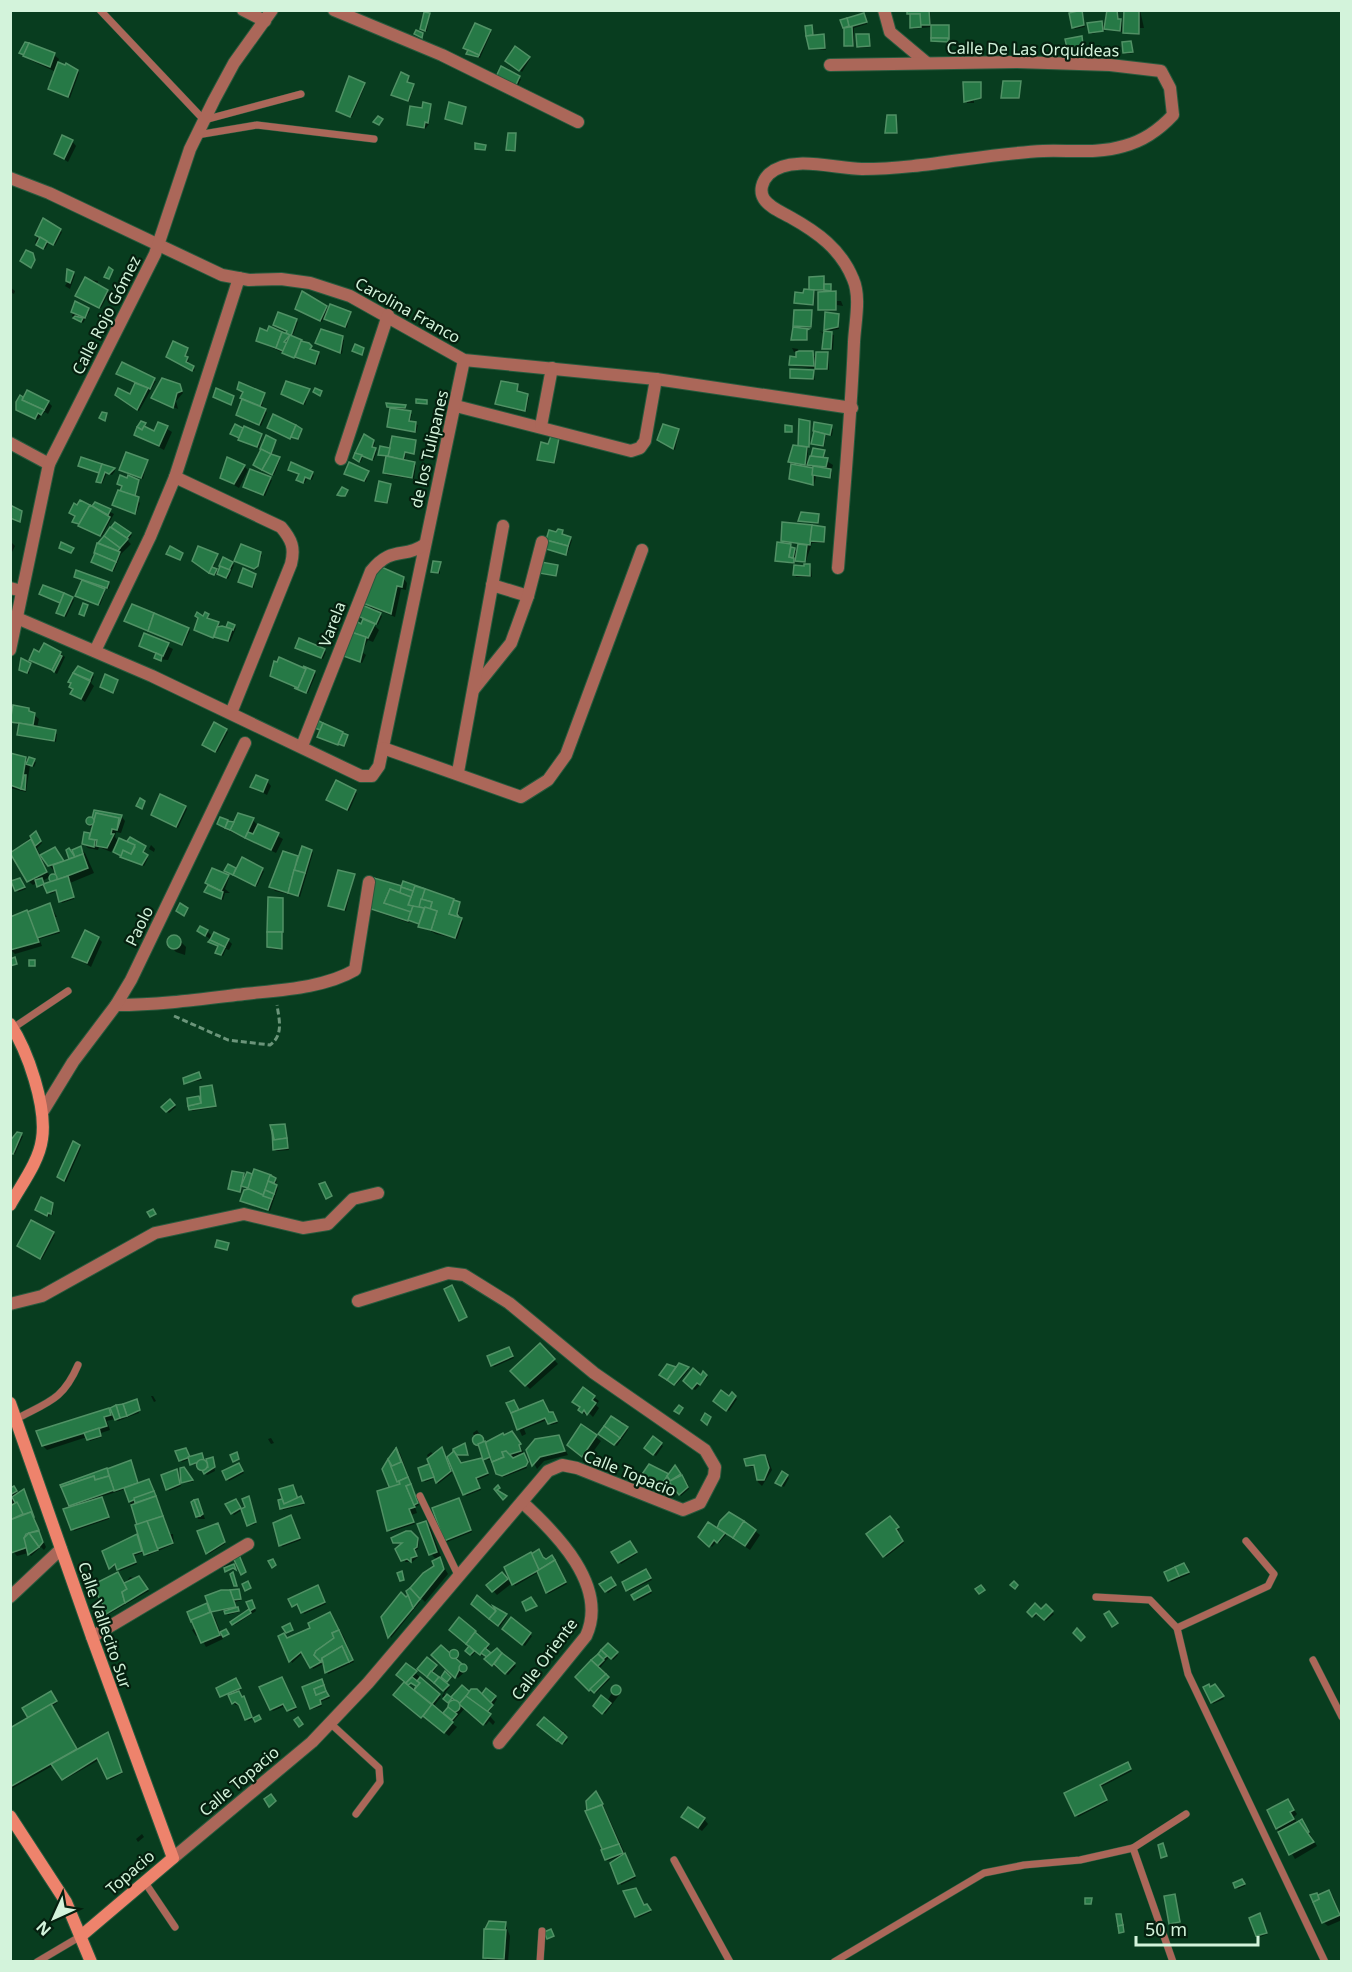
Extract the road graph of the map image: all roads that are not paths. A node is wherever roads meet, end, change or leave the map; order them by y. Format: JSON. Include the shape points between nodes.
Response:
{"nodes":[{"id":1,"x":100,"y":10,"type":"edge"},
{"id":2,"x":243,"y":10,"type":"edge"},
{"id":3,"x":334,"y":10,"type":"edge"},
{"id":4,"x":884,"y":10,"type":"edge"},
{"id":5,"x":269,"y":16,"type":"edge"},
{"id":6,"x":927,"y":63,"type":"junction"},
{"id":7,"x":830,"y":65,"type":"dead end"},
{"id":8,"x":301,"y":94,"type":"dead end"},
{"id":9,"x":204,"y":120,"type":"junction"},
{"id":10,"x":578,"y":122,"type":"dead end"},
{"id":11,"x":197,"y":135,"type":"junction"},
{"id":12,"x":374,"y":139,"type":"dead end"},
{"id":13,"x":10,"y":178,"type":"edge"},
{"id":14,"x":158,"y":244,"type":"junction"},
{"id":15,"x":239,"y":278,"type":"junction"},
{"id":16,"x":388,"y":315,"type":"junction"},
{"id":17,"x":464,"y":360,"type":"junction"},
{"id":18,"x":552,"y":368,"type":"junction"},
{"id":19,"x":656,"y":379,"type":"junction"},
{"id":20,"x":456,"y":406,"type":"junction"},
{"id":21,"x":852,"y":408,"type":"junction"},
{"id":22,"x":541,"y":426,"type":"junction"},
{"id":23,"x":10,"y":443,"type":"edge"},
{"id":24,"x":341,"y":459,"type":"dead end"},
{"id":25,"x":49,"y":464,"type":"junction"},
{"id":26,"x":175,"y":477,"type":"junction"},
{"id":27,"x":503,"y":526,"type":"dead end"},
{"id":28,"x":542,"y":542,"type":"dead end"},
{"id":29,"x":424,"y":545,"type":"junction"},
{"id":30,"x":642,"y":550,"type":"dead end"},
{"id":31,"x":838,"y":568,"type":"dead end"},
{"id":32,"x":492,"y":585,"type":"junction"},
{"id":33,"x":16,"y":590,"type":"edge"},
{"id":34,"x":528,"y":596,"type":"junction"},
{"id":35,"x":16,"y":618,"type":"junction"},
{"id":36,"x":10,"y":650,"type":"edge"},
{"id":37,"x":95,"y":651,"type":"junction"},
{"id":38,"x":473,"y":691,"type":"junction"},
{"id":39,"x":231,"y":713,"type":"junction"},
{"id":40,"x":245,"y":743,"type":"dead end"},
{"id":41,"x":302,"y":746,"type":"junction"},
{"id":42,"x":382,"y":748,"type":"junction"},
{"id":43,"x":458,"y":772,"type":"junction"},
{"id":44,"x":369,"y":882,"type":"dead end"},
{"id":45,"x":68,"y":990,"type":"dead end"},
{"id":46,"x":116,"y":1005,"type":"junction"},
{"id":47,"x":12,"y":1026,"type":"edge"},
{"id":48,"x":43,"y":1112,"type":"junction"},
{"id":49,"x":378,"y":1193,"type":"dead end"},
{"id":50,"x":10,"y":1205,"type":"edge"},
{"id":51,"x":358,"y":1301,"type":"dead end"},
{"id":52,"x":10,"y":1304,"type":"edge"},
{"id":53,"x":78,"y":1365,"type":"dead end"},
{"id":54,"x":10,"y":1403,"type":"edge"},
{"id":55,"x":16,"y":1419,"type":"junction"},
{"id":56,"x":420,"y":1496,"type":"dead end"},
{"id":57,"x":522,"y":1502,"type":"junction"},
{"id":58,"x":1246,"y":1541,"type":"dead end"},
{"id":59,"x":248,"y":1544,"type":"dead end"},
{"id":60,"x":61,"y":1549,"type":"junction"},
{"id":61,"x":459,"y":1575,"type":"junction"},
{"id":62,"x":10,"y":1597,"type":"edge"},
{"id":63,"x":1096,"y":1598,"type":"dead end"},
{"id":64,"x":1177,"y":1628,"type":"junction"},
{"id":65,"x":92,"y":1637,"type":"junction"},
{"id":66,"x":1312,"y":1660,"type":"dead end"},
{"id":67,"x":1341,"y":1717,"type":"edge"},
{"id":68,"x":330,"y":1723,"type":"junction"},
{"id":69,"x":499,"y":1743,"type":"dead end"},
{"id":70,"x":356,"y":1814,"type":"dead end"},
{"id":71,"x":1186,"y":1814,"type":"dead end"},
{"id":72,"x":10,"y":1816,"type":"edge"},
{"id":73,"x":1133,"y":1848,"type":"junction"},
{"id":74,"x":172,"y":1858,"type":"junction"},
{"id":75,"x":674,"y":1860,"type":"dead end"},
{"id":76,"x":144,"y":1881,"type":"junction"},
{"id":77,"x":175,"y":1927,"type":"dead end"},
{"id":78,"x":542,"y":1931,"type":"dead end"},
{"id":79,"x":81,"y":1936,"type":"junction"},
{"id":80,"x":37,"y":1962,"type":"edge"},
{"id":81,"x":91,"y":1962,"type":"edge"},
{"id":82,"x":540,"y":1962,"type":"edge"},
{"id":83,"x":730,"y":1962,"type":"edge"},
{"id":84,"x":834,"y":1962,"type":"edge"},
{"id":85,"x":1173,"y":1962,"type":"edge"},
{"id":86,"x":1325,"y":1962,"type":"edge"}],
"edges":[{"from":1,"to":9,"type":"lane"},
{"from":2,"to":5,"type":"street"},
{"from":3,"to":10,"type":"street","via":[[442,55]]},
{"from":4,"to":6,"type":"street","name":"Calle De Las Orquídeas","via":[[890,32]]},
{"from":5,"to":9,"type":"street","name":"Calle Rojo Gómez","via":[[234,63]]},
{"from":6,"to":7,"type":"street","name":"Calle De Las Orquídeas"},
{"from":6,"to":21,"type":"street","name":"Calle De Las Orquídeas","via":[[1017,62],[1161,71],[1170,88],[1173,115],[1160,129],[1125,146],[1099,151],[1042,151],[860,170],[810,163],[770,173],[761,192],[765,201],[812,229],[834,248],[848,265],[856,287]]},
{"from":8,"to":9,"type":"lane"},
{"from":9,"to":11,"type":"street","name":"Calle Rojo Gómez"},
{"from":11,"to":12,"type":"lane","via":[[257,126]]},
{"from":11,"to":14,"type":"street","name":"Calle Rojo Gómez"},
{"from":13,"to":14,"type":"street","name":"Carolina Franco"},
{"from":14,"to":15,"type":"street","name":"Carolina Franco","via":[[222,275]]},
{"from":14,"to":25,"type":"street","name":"Calle Rojo Gómez"},
{"from":15,"to":16,"type":"street","name":"Carolina Franco","via":[[310,283],[350,296]]},
{"from":15,"to":26,"type":"street"},
{"from":16,"to":17,"type":"street","name":"Carolina Franco"},
{"from":16,"to":24,"type":"street"},
{"from":17,"to":18,"type":"street","name":"Carolina Franco"},
{"from":17,"to":20,"type":"street","name":"de los Tulipanes"},
{"from":18,"to":19,"type":"street","name":"Carolina Franco"},
{"from":18,"to":22,"type":"street"},
{"from":19,"to":21,"type":"street","name":"Carolina Franco"},
{"from":19,"to":22,"type":"street","via":[[645,441],[640,448],[631,451]]},
{"from":20,"to":22,"type":"street"},
{"from":20,"to":29,"type":"street","name":"de los Tulipanes"},
{"from":21,"to":31,"type":"street"},
{"from":23,"to":25,"type":"street"},
{"from":25,"to":33,"type":"street","name":"Calle Rojo Gómez"},
{"from":26,"to":37,"type":"street"},
{"from":26,"to":39,"type":"street","via":[[281,527],[292,539],[291,564]]},
{"from":27,"to":32,"type":"street"},
{"from":28,"to":34,"type":"street"},
{"from":29,"to":41,"type":"street","name":"Varela","via":[[392,553],[371,571]]},
{"from":29,"to":42,"type":"street"},
{"from":30,"to":43,"type":"street","via":[[566,755],[548,780],[521,797]]},
{"from":32,"to":34,"type":"street"},
{"from":32,"to":38,"type":"street"},
{"from":33,"to":35,"type":"street","name":"Calle Rojo Gómez"},
{"from":34,"to":38,"type":"street","via":[[511,643]]},
{"from":35,"to":36,"type":"street","name":"Calle Rojo Gómez"},
{"from":35,"to":37,"type":"street"},
{"from":37,"to":39,"type":"street"},
{"from":38,"to":43,"type":"street"},
{"from":39,"to":41,"type":"street"},
{"from":40,"to":46,"type":"street","name":"Paolo"},
{"from":41,"to":42,"type":"street","via":[[367,777],[376,771]]},
{"from":42,"to":43,"type":"street"},
{"from":44,"to":46,"type":"street","via":[[356,970],[340,979],[275,991],[154,1005]]},
{"from":45,"to":47,"type":"lane"},
{"from":46,"to":48,"type":"street","name":"Paolo","via":[[73,1062]]},
{"from":47,"to":48,"type":"street","via":[[27,1058]]},
{"from":48,"to":50,"type":"street","via":[[42,1140]]},
{"from":49,"to":52,"type":"street","via":[[353,1199],[328,1224],[303,1228],[244,1214],[155,1233],[42,1296]]},
{"from":51,"to":57,"type":"street","name":"Calle Topacio","via":[[448,1273],[464,1275],[509,1303],[594,1373],[697,1443],[715,1467],[705,1497],[696,1507],[683,1510],[562,1465],[548,1471]]},
{"from":53,"to":55,"type":"lane","via":[[72,1381],[58,1396]]},
{"from":54,"to":55,"type":"street","name":"Calle Vallecito Sur"},
{"from":55,"to":60,"type":"street","name":"Calle Vallecito Sur"},
{"from":56,"to":61,"type":"lane"},
{"from":57,"to":61,"type":"street","name":"Calle Topacio"},
{"from":57,"to":69,"type":"street","name":"Calle Oriente","via":[[567,1550],[585,1582],[593,1622],[586,1636]]},
{"from":58,"to":64,"type":"lane","via":[[1274,1574],[1268,1586]]},
{"from":59,"to":65,"type":"street"},
{"from":60,"to":62,"type":"street"},
{"from":60,"to":65,"type":"street","name":"Calle Vallecito Sur"},
{"from":61,"to":68,"type":"street","name":"Calle Topacio"},
{"from":63,"to":64,"type":"lane","via":[[1150,1600]]},
{"from":64,"to":86,"type":"lane","via":[[1188,1674]]},
{"from":65,"to":74,"type":"street","name":"Calle Vallecito Sur"},
{"from":66,"to":67,"type":"lane"},
{"from":68,"to":70,"type":"lane","via":[[379,1767],[380,1782]]},
{"from":68,"to":74,"type":"street","name":"Calle Topacio"},
{"from":71,"to":73,"type":"lane"},
{"from":72,"to":79,"type":"street","via":[[66,1902]]},
{"from":73,"to":84,"type":"lane","via":[[1080,1860],[984,1873]]},
{"from":73,"to":85,"type":"lane"},
{"from":74,"to":76,"type":"street","name":"Topacio"},
{"from":75,"to":83,"type":"lane"},
{"from":76,"to":77,"type":"lane"},
{"from":76,"to":79,"type":"street","name":"Topacio"},
{"from":78,"to":82,"type":"lane"},
{"from":79,"to":80,"type":"lane"},
{"from":79,"to":81,"type":"street"}]}
